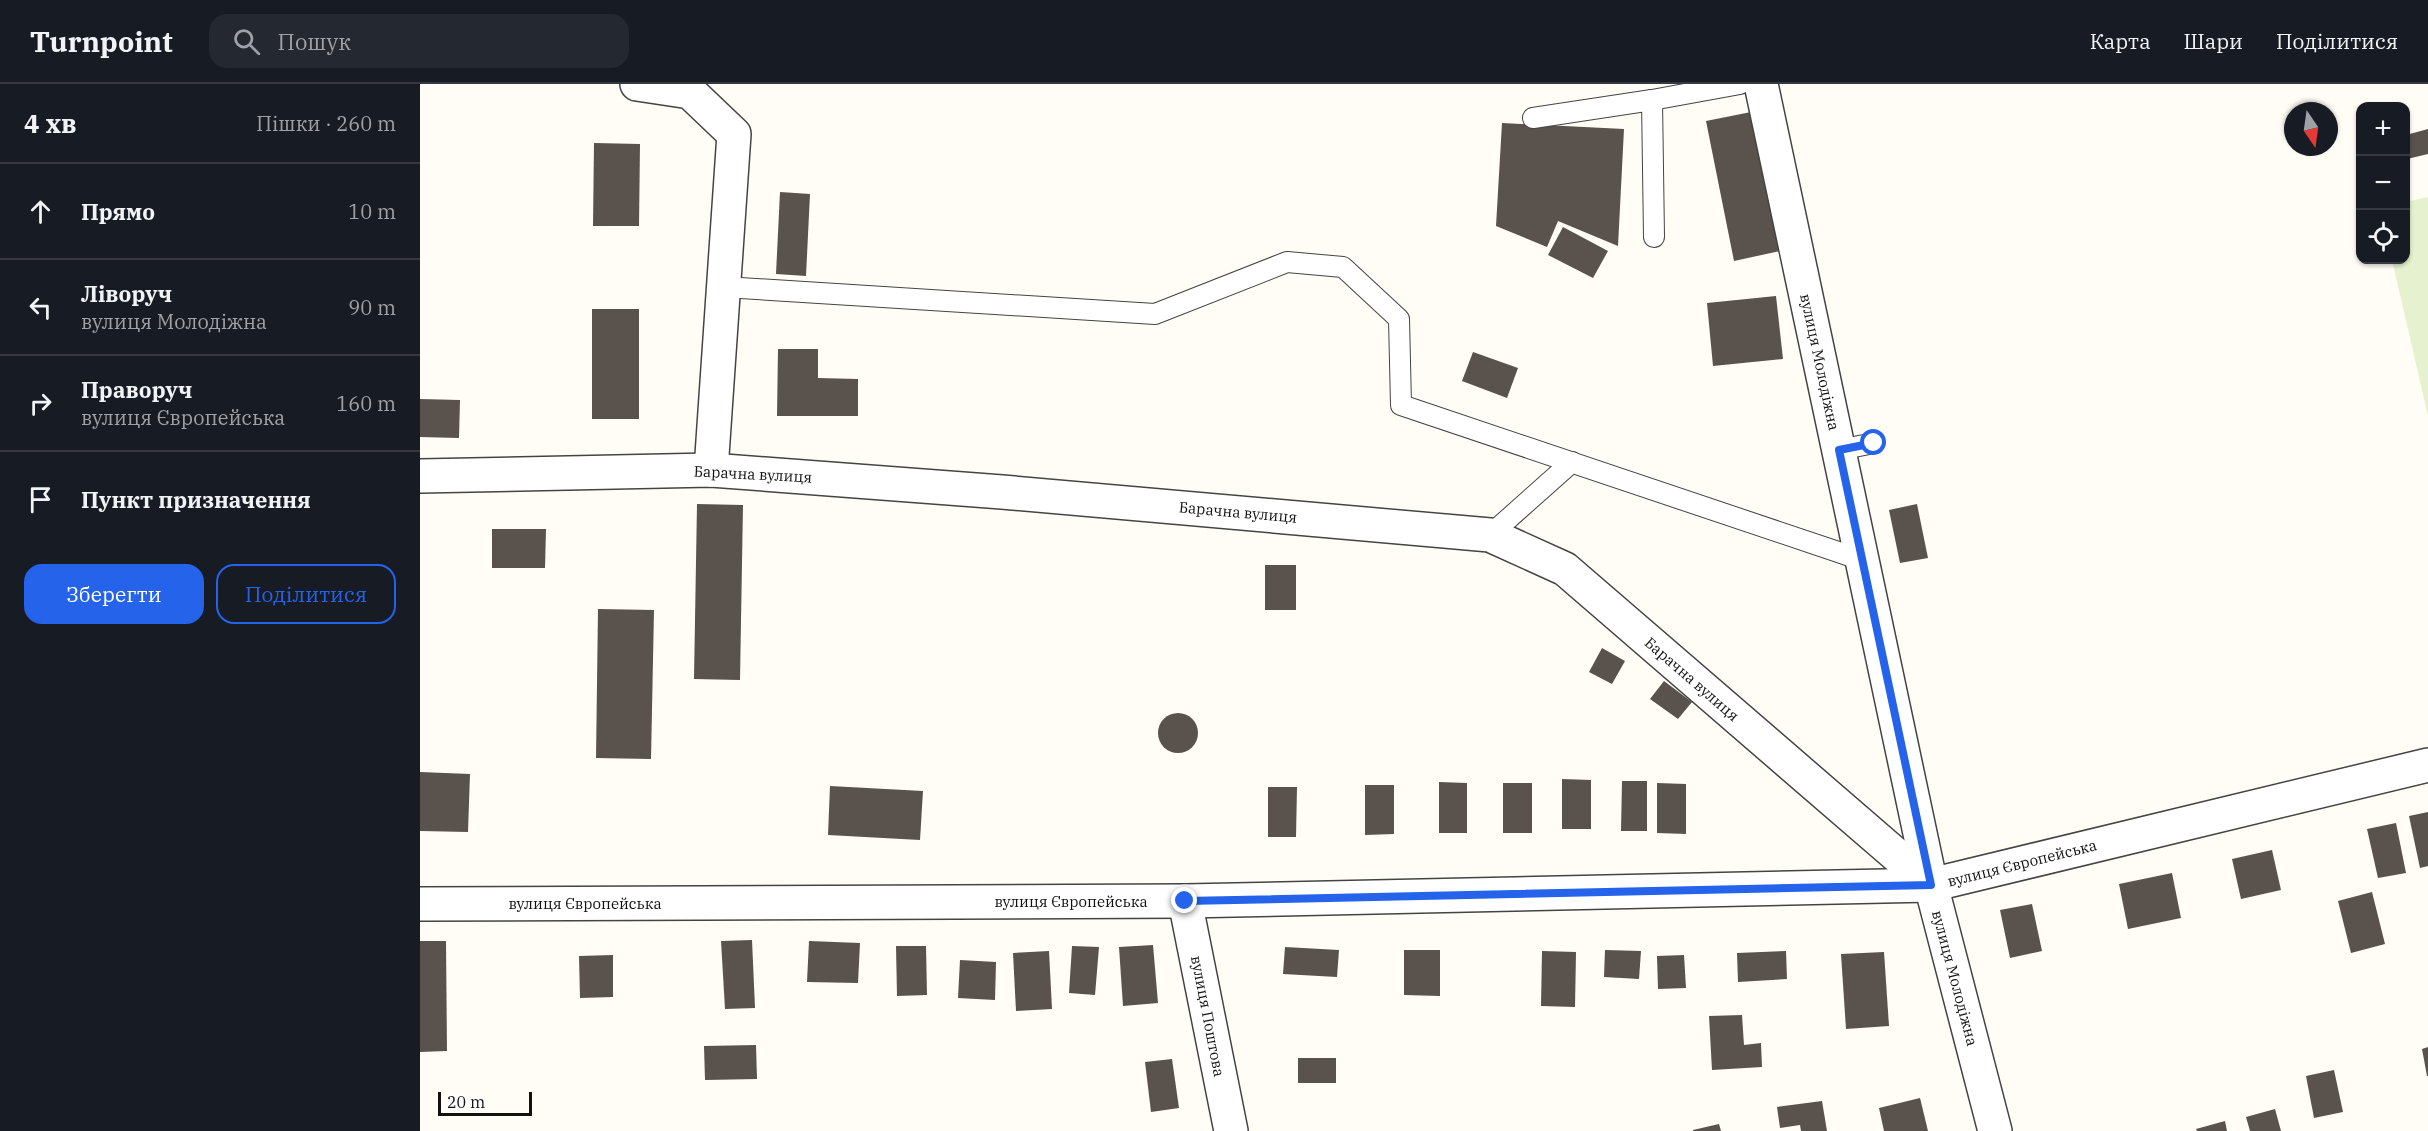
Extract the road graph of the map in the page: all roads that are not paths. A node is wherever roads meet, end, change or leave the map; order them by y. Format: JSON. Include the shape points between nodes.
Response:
{"nodes":[{"id":1,"x":638,"y":84,"type":"edge"},
{"id":2,"x":1740,"y":84,"type":"edge"},
{"id":3,"x":1761,"y":84,"type":"edge"},
{"id":4,"x":1652,"y":100,"type":"junction"},
{"id":5,"x":1533,"y":118,"type":"dead end"},
{"id":6,"x":1654,"y":237,"type":"dead end"},
{"id":7,"x":724,"y":287,"type":"junction"},
{"id":8,"x":1874,"y":443,"type":"dead end"},
{"id":9,"x":1839,"y":450,"type":"junction"},
{"id":10,"x":1572,"y":462,"type":"junction"},
{"id":11,"x":711,"y":470,"type":"junction"},
{"id":12,"x":420,"y":476,"type":"edge"},
{"id":13,"x":1490,"y":535,"type":"junction"},
{"id":14,"x":1862,"y":560,"type":"junction"},
{"id":15,"x":2428,"y":765,"type":"edge"},
{"id":16,"x":1931,"y":885,"type":"junction"},
{"id":17,"x":1185,"y":901,"type":"junction"},
{"id":18,"x":420,"y":904,"type":"edge"},
{"id":19,"x":1231,"y":1131,"type":"edge"},
{"id":20,"x":1995,"y":1131,"type":"edge"}],
"edges":[{"from":1,"to":7,"type":"street","via":[[690,92],[734,134]]},
{"from":2,"to":4,"type":"lane"},
{"from":3,"to":9,"type":"street","name":"вулиця Молодіжна"},
{"from":4,"to":5,"type":"lane"},
{"from":4,"to":6,"type":"lane"},
{"from":7,"to":10,"type":"lane","via":[[1155,314],[1287,262],[1343,267],[1399,319],[1401,405]]},
{"from":7,"to":11,"type":"street"},
{"from":8,"to":9,"type":"lane"},
{"from":9,"to":14,"type":"street","name":"вулиця Молодіжна"},
{"from":10,"to":13,"type":"lane"},
{"from":10,"to":14,"type":"lane"},
{"from":11,"to":12,"type":"street","name":"Барачна вулиця"},
{"from":11,"to":13,"type":"street","name":"Барачна вулиця"},
{"from":13,"to":16,"type":"street","name":"Барачна вулиця","via":[[1565,569]]},
{"from":14,"to":16,"type":"street","name":"вулиця Молодіжна"},
{"from":15,"to":16,"type":"street","name":"вулиця Європейська"},
{"from":16,"to":17,"type":"street","name":"вулиця Європейська"},
{"from":16,"to":20,"type":"street","name":"вулиця Молодіжна"},
{"from":17,"to":18,"type":"street","name":"вулиця Європейська"},
{"from":17,"to":19,"type":"street","name":"вулиця Поштова"}]}
